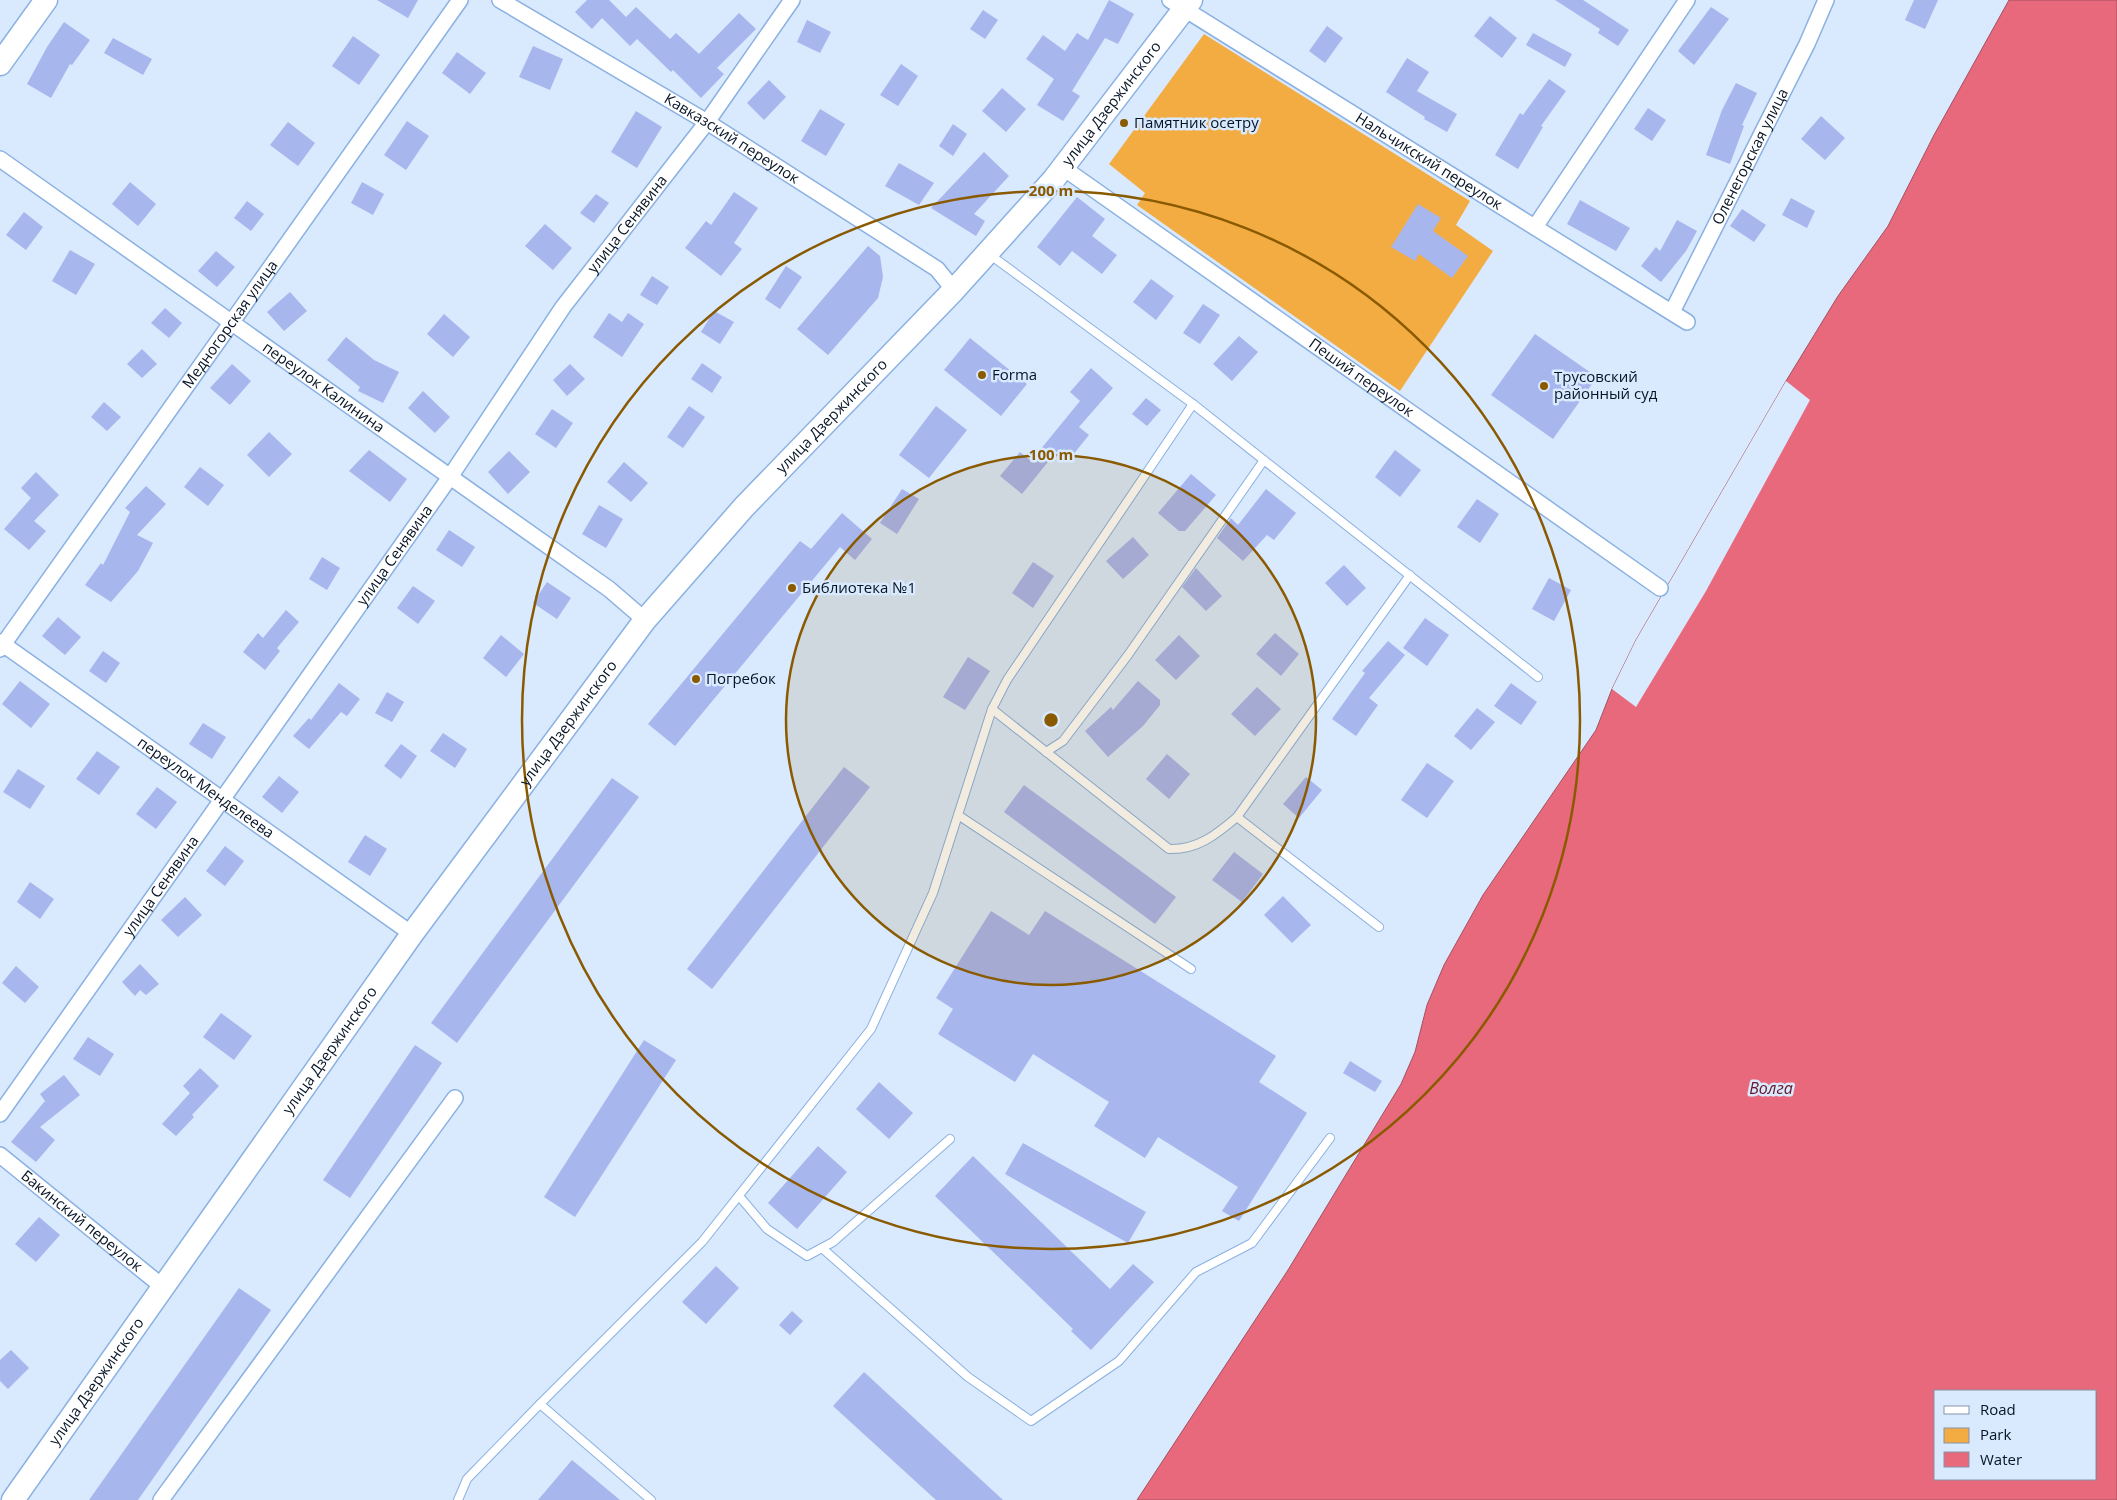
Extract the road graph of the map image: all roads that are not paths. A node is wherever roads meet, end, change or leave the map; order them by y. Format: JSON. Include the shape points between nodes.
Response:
{"nodes":[{"id":1,"x":46,"y":0,"type":"edge"},
{"id":2,"x":460,"y":0,"type":"edge"},
{"id":3,"x":500,"y":0,"type":"edge"},
{"id":4,"x":792,"y":0,"type":"edge"},
{"id":5,"x":1687,"y":0,"type":"edge"},
{"id":6,"x":1826,"y":0,"type":"edge"},
{"id":7,"x":1182,"y":3,"type":"edge"},
{"id":8,"x":0,"y":64,"type":"edge"},
{"id":9,"x":707,"y":122,"type":"junction"},
{"id":10,"x":0,"y":159,"type":"edge"},
{"id":11,"x":1062,"y":167,"type":"junction"},
{"id":12,"x":1536,"y":227,"type":"junction"},
{"id":13,"x":988,"y":252,"type":"junction"},
{"id":14,"x":954,"y":290,"type":"junction"},
{"id":15,"x":1672,"y":312,"type":"junction"},
{"id":16,"x":232,"y":322,"type":"junction"},
{"id":17,"x":1687,"y":322,"type":"dead end"},
{"id":18,"x":1193,"y":404,"type":"junction"},
{"id":19,"x":1264,"y":460,"type":"junction"},
{"id":20,"x":450,"y":477,"type":"junction"},
{"id":21,"x":1410,"y":575,"type":"junction"},
{"id":22,"x":1660,"y":588,"type":"dead end"},
{"id":23,"x":645,"y":620,"type":"junction"},
{"id":24,"x":1,"y":645,"type":"edge"},
{"id":25,"x":1538,"y":677,"type":"dead end"},
{"id":26,"x":992,"y":709,"type":"junction"},
{"id":27,"x":1046,"y":752,"type":"junction"},
{"id":28,"x":222,"y":800,"type":"junction"},
{"id":29,"x":958,"y":815,"type":"junction"},
{"id":30,"x":1236,"y":817,"type":"junction"},
{"id":31,"x":1378,"y":927,"type":"dead end"},
{"id":32,"x":412,"y":934,"type":"junction"},
{"id":33,"x":1191,"y":969,"type":"dead end"},
{"id":34,"x":455,"y":1098,"type":"dead end"},
{"id":35,"x":0,"y":1114,"type":"edge"},
{"id":36,"x":1330,"y":1138,"type":"dead end"},
{"id":37,"x":950,"y":1139,"type":"dead end"},
{"id":38,"x":0,"y":1155,"type":"edge"},
{"id":39,"x":739,"y":1196,"type":"junction"},
{"id":40,"x":822,"y":1248,"type":"junction"},
{"id":41,"x":163,"y":1287,"type":"junction"},
{"id":42,"x":540,"y":1404,"type":"junction"},
{"id":43,"x":13,"y":1500,"type":"edge"},
{"id":44,"x":161,"y":1500,"type":"edge"},
{"id":45,"x":458,"y":1500,"type":"edge"},
{"id":46,"x":651,"y":1500,"type":"edge"}],
"edges":[{"from":1,"to":8,"type":"main road"},
{"from":2,"to":16,"type":"street","name":"Медногорская улица"},
{"from":3,"to":9,"type":"street","name":"Кавказский переулок"},
{"from":4,"to":9,"type":"street","name":"улица Сенявина"},
{"from":5,"to":12,"type":"street"},
{"from":6,"to":15,"type":"street","name":"Оленегорская улица"},
{"from":7,"to":11,"type":"main road","name":"улица Дзержинского"},
{"from":7,"to":12,"type":"street","name":"Нальчикский переулок"},
{"from":9,"to":14,"type":"street","name":"Кавказский переулок","via":[[937,269]]},
{"from":9,"to":20,"type":"street","name":"улица Сенявина","via":[[563,307]]},
{"from":10,"to":16,"type":"street","name":"переулок Калинина"},
{"from":11,"to":13,"type":"main road","name":"улица Дзержинского"},
{"from":11,"to":22,"type":"street","name":"Пеший переулок"},
{"from":12,"to":15,"type":"street","name":"Нальчикский переулок"},
{"from":13,"to":14,"type":"main road","name":"улица Дзержинского"},
{"from":13,"to":18,"type":"lane"},
{"from":14,"to":23,"type":"main road","name":"улица Дзержинского","via":[[744,507]]},
{"from":15,"to":17,"type":"street","name":"Нальчикский переулок"},
{"from":16,"to":20,"type":"street","name":"переулок Калинина"},
{"from":16,"to":24,"type":"street","name":"Медногорская улица"},
{"from":18,"to":19,"type":"lane"},
{"from":18,"to":26,"type":"lane","via":[[1007,680]]},
{"from":19,"to":21,"type":"lane"},
{"from":19,"to":27,"type":"lane","via":[[1064,741]]},
{"from":20,"to":23,"type":"street","name":"переулок Калинина","via":[[609,589]]},
{"from":20,"to":28,"type":"street","name":"улица Сенявина"},
{"from":21,"to":25,"type":"lane"},
{"from":21,"to":30,"type":"lane"},
{"from":23,"to":32,"type":"main road","name":"улица Дзержинского"},
{"from":24,"to":28,"type":"street","name":"переулок Менделеева"},
{"from":26,"to":27,"type":"lane"},
{"from":26,"to":29,"type":"lane"},
{"from":27,"to":30,"type":"lane","via":[[1169,849],[1184,850],[1197,846]]},
{"from":28,"to":32,"type":"street","name":"переулок Менделеева"},
{"from":28,"to":35,"type":"street","name":"улица Сенявина"},
{"from":29,"to":33,"type":"lane"},
{"from":29,"to":39,"type":"lane","via":[[933,893],[871,1029]]},
{"from":30,"to":31,"type":"lane"},
{"from":32,"to":41,"type":"main road","name":"улица Дзержинского"},
{"from":34,"to":44,"type":"street"},
{"from":36,"to":40,"type":"lane","via":[[1252,1243],[1196,1272],[1119,1361],[1031,1421],[968,1378]]},
{"from":37,"to":40,"type":"lane","via":[[833,1242]]},
{"from":38,"to":41,"type":"street","name":"Бакинский переулок"},
{"from":39,"to":40,"type":"lane","via":[[766,1228],[807,1256]]},
{"from":39,"to":42,"type":"lane","via":[[702,1242]]},
{"from":41,"to":43,"type":"main road","name":"улица Дзержинского"},
{"from":42,"to":45,"type":"lane","via":[[467,1479]]},
{"from":42,"to":46,"type":"lane"}]}
